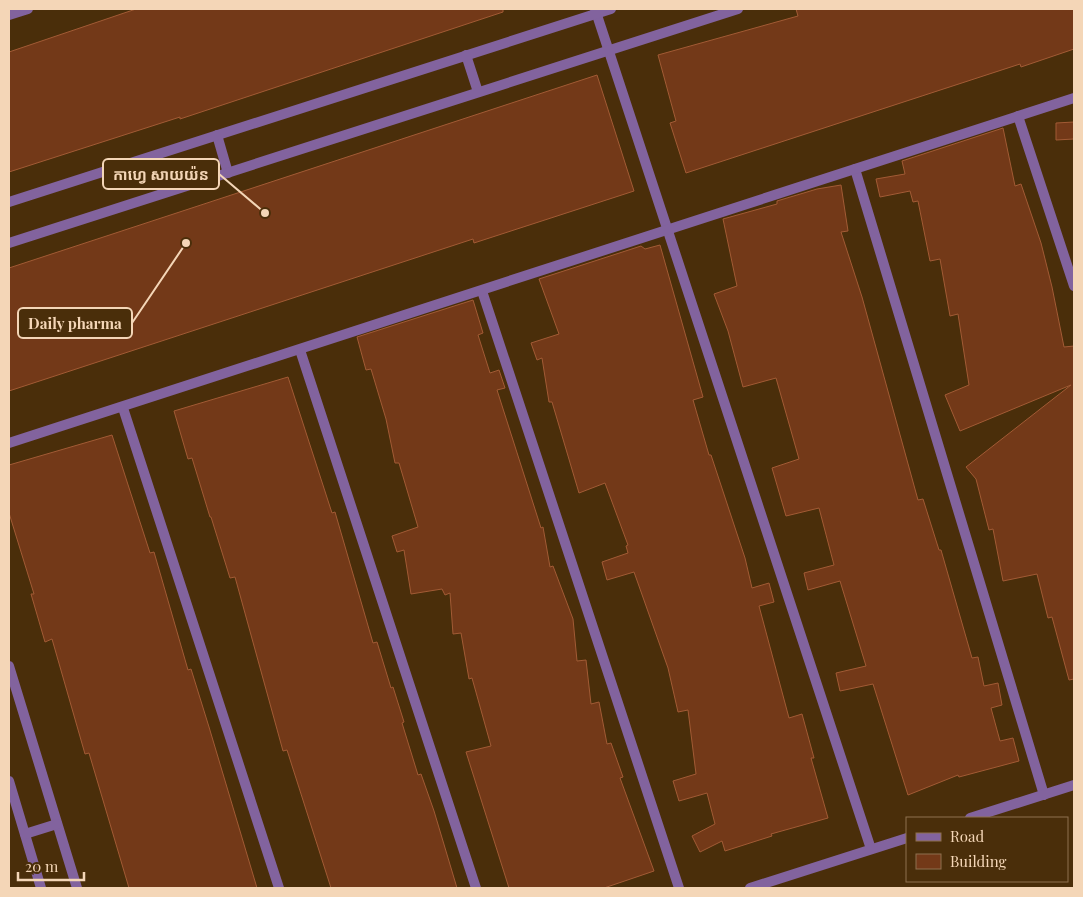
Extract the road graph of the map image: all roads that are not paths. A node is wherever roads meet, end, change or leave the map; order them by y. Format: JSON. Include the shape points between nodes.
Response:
{"nodes":[{"id":1,"x":28,"y":9,"type":"edge"},
{"id":2,"x":611,"y":9,"type":"edge"},
{"id":3,"x":738,"y":9,"type":"edge"},
{"id":4,"x":596,"y":11,"type":"edge"},
{"id":5,"x":724,"y":11,"type":"edge"},
{"id":6,"x":9,"y":15,"type":"edge"},
{"id":7,"x":608,"y":50,"type":"junction"},
{"id":8,"x":466,"y":55,"type":"junction"},
{"id":9,"x":478,"y":92,"type":"junction"},
{"id":10,"x":1074,"y":98,"type":"edge"},
{"id":11,"x":1018,"y":116,"type":"junction"},
{"id":12,"x":217,"y":135,"type":"junction"},
{"id":13,"x":855,"y":169,"type":"junction"},
{"id":14,"x":228,"y":173,"type":"junction"},
{"id":15,"x":9,"y":202,"type":"edge"},
{"id":16,"x":668,"y":230,"type":"junction"},
{"id":17,"x":9,"y":243,"type":"edge"},
{"id":18,"x":1074,"y":286,"type":"edge"},
{"id":19,"x":482,"y":291,"type":"junction"},
{"id":20,"x":300,"y":350,"type":"junction"},
{"id":21,"x":123,"y":408,"type":"junction"},
{"id":22,"x":9,"y":443,"type":"edge"},
{"id":23,"x":9,"y":666,"type":"edge"},
{"id":24,"x":9,"y":781,"type":"edge"},
{"id":25,"x":1074,"y":785,"type":"edge"},
{"id":26,"x":1044,"y":795,"type":"junction"},
{"id":27,"x":973,"y":817,"type":"edge"},
{"id":28,"x":57,"y":824,"type":"junction"},
{"id":29,"x":25,"y":834,"type":"junction"},
{"id":30,"x":906,"y":838,"type":"edge"},
{"id":31,"x":870,"y":849,"type":"junction"},
{"id":32,"x":41,"y":888,"type":"edge"},
{"id":33,"x":77,"y":888,"type":"edge"},
{"id":34,"x":279,"y":888,"type":"edge"},
{"id":35,"x":476,"y":888,"type":"edge"},
{"id":36,"x":679,"y":888,"type":"edge"},
{"id":37,"x":750,"y":888,"type":"edge"}],
"edges":[{"from":1,"to":6,"type":"street"},
{"from":2,"to":4,"type":"street"},
{"from":3,"to":5,"type":"street"},
{"from":4,"to":7,"type":"street"},
{"from":4,"to":8,"type":"street"},
{"from":5,"to":7,"type":"street"},
{"from":7,"to":9,"type":"street"},
{"from":7,"to":16,"type":"street"},
{"from":8,"to":9,"type":"street"},
{"from":8,"to":12,"type":"street"},
{"from":9,"to":14,"type":"street"},
{"from":10,"to":11,"type":"street"},
{"from":11,"to":13,"type":"street"},
{"from":11,"to":18,"type":"street"},
{"from":12,"to":14,"type":"street"},
{"from":12,"to":15,"type":"street"},
{"from":13,"to":16,"type":"street"},
{"from":13,"to":26,"type":"street"},
{"from":14,"to":17,"type":"street"},
{"from":16,"to":19,"type":"street"},
{"from":16,"to":31,"type":"street"},
{"from":19,"to":20,"type":"street"},
{"from":19,"to":36,"type":"street"},
{"from":20,"to":21,"type":"street"},
{"from":20,"to":35,"type":"street"},
{"from":21,"to":22,"type":"street"},
{"from":21,"to":34,"type":"street"},
{"from":23,"to":28,"type":"street"},
{"from":24,"to":29,"type":"street"},
{"from":25,"to":26,"type":"street"},
{"from":26,"to":27,"type":"street"},
{"from":28,"to":29,"type":"street"},
{"from":28,"to":33,"type":"street"},
{"from":29,"to":32,"type":"street"},
{"from":30,"to":31,"type":"street"},
{"from":31,"to":37,"type":"street"}]}
